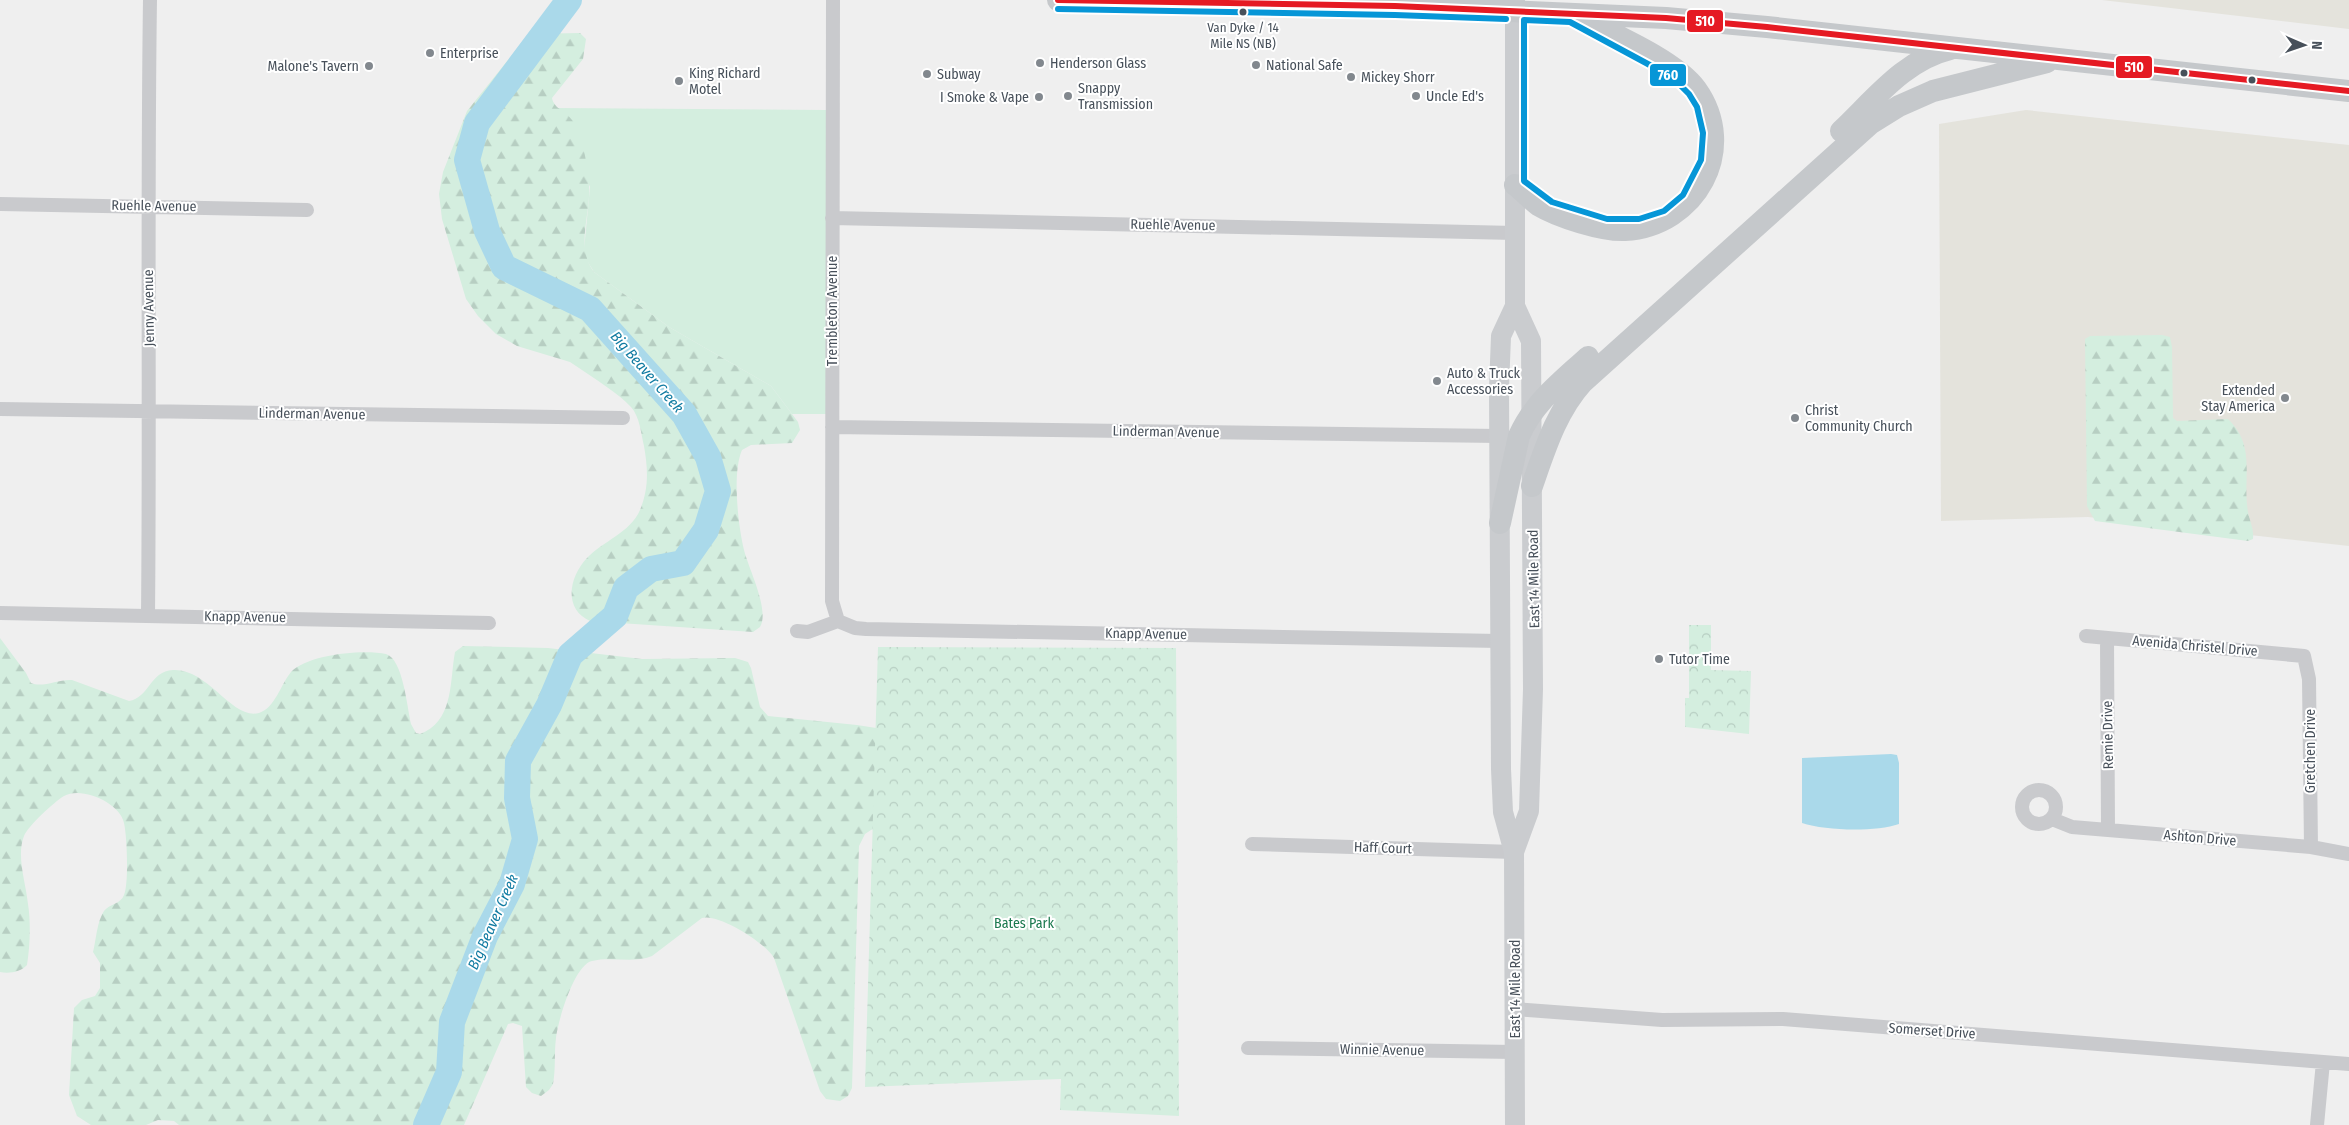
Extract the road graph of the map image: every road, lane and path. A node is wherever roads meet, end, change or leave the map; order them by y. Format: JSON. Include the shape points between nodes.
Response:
{"nodes":[{"id":1,"x":150,"y":0,"type":"edge"},
{"id":2,"x":833,"y":0,"type":"edge"},
{"id":3,"x":1058,"y":0,"type":"edge"},
{"id":4,"x":1515,"y":5,"type":"edge"},
{"id":5,"x":1572,"y":13,"type":"junction"},
{"id":6,"x":1958,"y":47,"type":"junction"},
{"id":7,"x":2060,"y":59,"type":"junction"},
{"id":8,"x":2349,"y":91,"type":"edge"},
{"id":9,"x":1515,"y":185,"type":"junction"},
{"id":10,"x":0,"y":204,"type":"edge"},
{"id":11,"x":148,"y":206,"type":"junction"},
{"id":12,"x":307,"y":210,"type":"dead end"},
{"id":13,"x":832,"y":218,"type":"junction"},
{"id":14,"x":1515,"y":232,"type":"junction"},
{"id":15,"x":1515,"y":306,"type":"junction"},
{"id":16,"x":0,"y":409,"type":"edge"},
{"id":17,"x":1533,"y":410,"type":"junction"},
{"id":18,"x":150,"y":412,"type":"junction"},
{"id":19,"x":623,"y":418,"type":"dead end"},
{"id":20,"x":832,"y":427,"type":"junction"},
{"id":21,"x":1499,"y":436,"type":"junction"},
{"id":22,"x":1532,"y":486,"type":"junction"},
{"id":23,"x":1500,"y":523,"type":"junction"},
{"id":24,"x":0,"y":613,"type":"edge"},
{"id":25,"x":148,"y":615,"type":"junction"},
{"id":26,"x":838,"y":621,"type":"junction"},
{"id":27,"x":489,"y":623,"type":"dead end"},
{"id":28,"x":796,"y":631,"type":"dead end"},
{"id":29,"x":2086,"y":636,"type":"dead end"},
{"id":30,"x":2107,"y":639,"type":"junction"},
{"id":31,"x":1500,"y":641,"type":"junction"},
{"id":32,"x":2304,"y":656,"type":"joint"},
{"id":33,"x":2052,"y":819,"type":"dead end"},
{"id":34,"x":2108,"y":830,"type":"junction"},
{"id":35,"x":1252,"y":844,"type":"dead end"},
{"id":36,"x":2311,"y":847,"type":"junction"},
{"id":37,"x":1514,"y":852,"type":"junction"},
{"id":38,"x":2349,"y":854,"type":"edge"},
{"id":39,"x":1515,"y":1009,"type":"junction"},
{"id":40,"x":1248,"y":1048,"type":"dead end"},
{"id":41,"x":1515,"y":1052,"type":"junction"},
{"id":42,"x":2322,"y":1062,"type":"junction"},
{"id":43,"x":2349,"y":1064,"type":"edge"},
{"id":44,"x":1515,"y":1125,"type":"edge"},
{"id":45,"x":2317,"y":1125,"type":"edge"}],
"edges":[{"from":1,"to":11,"type":"street","name":"Jenny Avenue"},
{"from":2,"to":13,"type":"street","name":"Trembleton Avenue"},
{"from":3,"to":4,"type":"main road"},
{"from":4,"to":5,"type":"main road"},
{"from":4,"to":9,"type":"main road","name":"East 14 Mile Road"},
{"from":5,"to":6,"type":"main road","via":[[1767,26]]},
{"from":5,"to":9,"type":"main road","via":[[1665,63],[1687,79],[1696,89],[1710,117],[1713,146],[1710,162],[1698,189],[1680,211],[1668,219],[1640,228],[1606,228],[1559,214],[1538,204]]},
{"from":6,"to":7,"type":"main road"},
{"from":6,"to":17,"type":"main road","via":[[1939,52],[1902,72]]},
{"from":7,"to":8,"type":"main road"},
{"from":7,"to":22,"type":"main road","via":[[1932,91],[1870,124],[1579,386],[1553,428]]},
{"from":9,"to":14,"type":"main road","name":"East 14 Mile Road"},
{"from":10,"to":11,"type":"street","name":"Ruehle Avenue"},
{"from":11,"to":12,"type":"street","name":"Ruehle Avenue"},
{"from":11,"to":18,"type":"street","name":"Jenny Avenue"},
{"from":13,"to":14,"type":"street","name":"Ruehle Avenue"},
{"from":13,"to":20,"type":"street","name":"Trembleton Avenue"},
{"from":14,"to":15,"type":"main road","name":"East 14 Mile Road"},
{"from":15,"to":17,"type":"main road","name":"East 14 Mile Road","via":[[1531,341]]},
{"from":15,"to":21,"type":"main road","name":"East 14 Mile Road","via":[[1501,336]]},
{"from":16,"to":18,"type":"street","name":"Linderman Avenue"},
{"from":17,"to":22,"type":"main road","name":"East 14 Mile Road"},
{"from":17,"to":23,"type":"main road","via":[[1519,436]]},
{"from":18,"to":19,"type":"street","name":"Linderman Avenue"},
{"from":18,"to":25,"type":"street","name":"Jenny Avenue"},
{"from":20,"to":21,"type":"street","name":"Linderman Avenue"},
{"from":20,"to":26,"type":"street","name":"Trembleton Avenue","via":[[832,601]]},
{"from":21,"to":23,"type":"main road","name":"East 14 Mile Road"},
{"from":22,"to":37,"type":"main road","name":"East 14 Mile Road","via":[[1534,637],[1528,811]]},
{"from":23,"to":31,"type":"main road","name":"East 14 Mile Road"},
{"from":24,"to":25,"type":"street","name":"Knapp Avenue"},
{"from":25,"to":27,"type":"street","name":"Knapp Avenue"},
{"from":26,"to":28,"type":"street","via":[[808,632]]},
{"from":26,"to":31,"type":"street","name":"Knapp Avenue","via":[[866,629]]},
{"from":29,"to":30,"type":"street","name":"Avenida Christel Drive"},
{"from":30,"to":32,"type":"street","name":"Avenida Christel Drive"},
{"from":30,"to":34,"type":"street","name":"Remie Drive"},
{"from":31,"to":37,"type":"main road","name":"East 14 Mile Road","via":[[1503,812]]},
{"from":32,"to":36,"type":"street","name":"Gretchen Drive","via":[[2309,679]]},
{"from":33,"to":34,"type":"street","name":"Ashton Drive","via":[[2072,827]]},
{"from":34,"to":36,"type":"street","name":"Ashton Drive"},
{"from":35,"to":37,"type":"street","name":"Haff Court"},
{"from":36,"to":38,"type":"street","name":"Ashton Drive"},
{"from":37,"to":39,"type":"main road","name":"East 14 Mile Road"},
{"from":39,"to":41,"type":"main road","name":"East 14 Mile Road"},
{"from":39,"to":42,"type":"street","name":"Somerset Drive","via":[[1662,1020],[1783,1020]]},
{"from":40,"to":41,"type":"street","name":"Winnie Avenue"},
{"from":41,"to":44,"type":"main road","name":"East 14 Mile Road"},
{"from":42,"to":43,"type":"street","name":"Somerset Drive"},
{"from":42,"to":45,"type":"street"}]}
